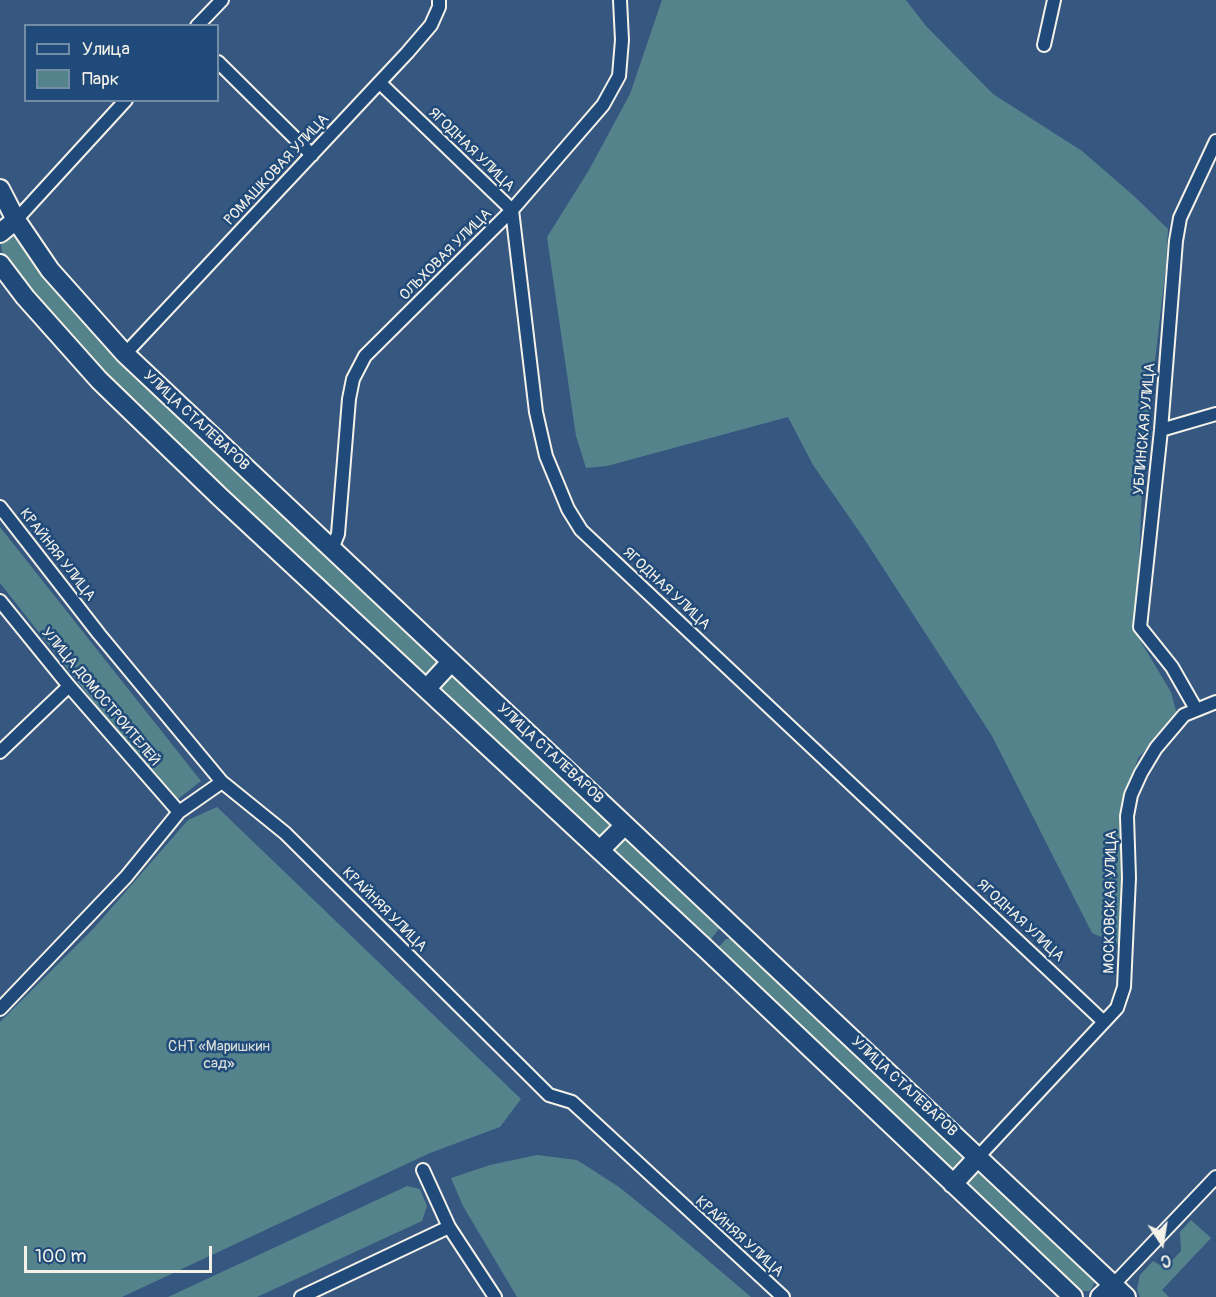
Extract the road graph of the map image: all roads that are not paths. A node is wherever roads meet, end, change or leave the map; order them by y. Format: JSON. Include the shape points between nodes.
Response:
{"nodes":[{"id":1,"x":222,"y":0,"type":"edge"},
{"id":2,"x":439,"y":0,"type":"edge"},
{"id":3,"x":620,"y":0,"type":"edge"},
{"id":4,"x":1054,"y":0,"type":"edge"},
{"id":5,"x":200,"y":24,"type":"edge"},
{"id":6,"x":1044,"y":45,"type":"dead end"},
{"id":7,"x":219,"y":64,"type":"edge"},
{"id":8,"x":380,"y":83,"type":"junction"},
{"id":9,"x":124,"y":102,"type":"edge"},
{"id":10,"x":1216,"y":141,"type":"edge"},
{"id":11,"x":312,"y":155,"type":"junction"},
{"id":12,"x":0,"y":189,"type":"edge"},
{"id":13,"x":512,"y":210,"type":"junction"},
{"id":14,"x":16,"y":220,"type":"junction"},
{"id":15,"x":0,"y":233,"type":"edge"},
{"id":16,"x":0,"y":264,"type":"edge"},
{"id":17,"x":125,"y":354,"type":"junction"},
{"id":18,"x":1216,"y":414,"type":"edge"},
{"id":19,"x":1161,"y":429,"type":"junction"},
{"id":20,"x":0,"y":507,"type":"edge"},
{"id":21,"x":332,"y":549,"type":"junction"},
{"id":22,"x":0,"y":601,"type":"edge"},
{"id":23,"x":451,"y":662,"type":"junction"},
{"id":24,"x":69,"y":686,"type":"junction"},
{"id":25,"x":427,"y":688,"type":"junction"},
{"id":26,"x":1216,"y":702,"type":"edge"},
{"id":27,"x":1196,"y":709,"type":"junction"},
{"id":28,"x":0,"y":752,"type":"edge"},
{"id":29,"x":222,"y":782,"type":"junction"},
{"id":30,"x":179,"y":812,"type":"junction"},
{"id":31,"x":625,"y":825,"type":"junction"},
{"id":32,"x":600,"y":850,"type":"junction"},
{"id":33,"x":0,"y":1009,"type":"edge"},
{"id":34,"x":1104,"y":1022,"type":"junction"},
{"id":35,"x":978,"y":1157,"type":"junction"},
{"id":36,"x":423,"y":1170,"type":"dead end"},
{"id":37,"x":1216,"y":1177,"type":"edge"},
{"id":38,"x":953,"y":1184,"type":"junction"},
{"id":39,"x":449,"y":1227,"type":"junction"},
{"id":40,"x":1113,"y":1293,"type":"edge"},
{"id":41,"x":301,"y":1297,"type":"edge"},
{"id":42,"x":495,"y":1297,"type":"edge"},
{"id":43,"x":783,"y":1297,"type":"edge"},
{"id":44,"x":1073,"y":1297,"type":"edge"}],
"edges":[{"from":1,"to":5,"type":"street"},
{"from":2,"to":8,"type":"street","name":"РОМАШКОВАЯ УЛИЦА","via":[[431,26]]},
{"from":3,"to":13,"type":"street","name":"ОЛЬХОВАЯ УЛИЦА","via":[[619,76],[603,105]]},
{"from":4,"to":6,"type":"street"},
{"from":7,"to":11,"type":"street"},
{"from":8,"to":11,"type":"street","name":"РОМАШКОВАЯ УЛИЦА"},
{"from":8,"to":13,"type":"street","name":"ЯГОДНАЯ УЛИЦА"},
{"from":9,"to":14,"type":"street"},
{"from":10,"to":19,"type":"street","name":"УБЛИНСКАЯ УЛИЦА","via":[[1180,218]]},
{"from":11,"to":17,"type":"street","name":"РОМАШКОВАЯ УЛИЦА"},
{"from":12,"to":14,"type":"main road","name":"УЛИЦА СТАЛЕВАРОВ"},
{"from":13,"to":21,"type":"street","name":"ОЛЬХОВАЯ УЛИЦА","via":[[365,356],[349,399],[338,534]]},
{"from":13,"to":34,"type":"street","name":"ЯГОДНАЯ УЛИЦА","via":[[536,412],[546,456],[581,530]]},
{"from":14,"to":15,"type":"main road"},
{"from":14,"to":17,"type":"main road","name":"УЛИЦА СТАЛЕВАРОВ","via":[[50,270]]},
{"from":16,"to":25,"type":"main road","via":[[99,380]]},
{"from":17,"to":21,"type":"main road","name":"УЛИЦА СТАЛЕВАРОВ"},
{"from":18,"to":19,"type":"street"},
{"from":19,"to":27,"type":"street","name":"УБЛИНСКАЯ УЛИЦА","via":[[1140,627],[1172,667]]},
{"from":20,"to":29,"type":"street","name":"КРАЙНЯЯ УЛИЦА"},
{"from":21,"to":23,"type":"main road","name":"УЛИЦА СТАЛЕВАРОВ"},
{"from":22,"to":24,"type":"street","name":"УЛИЦА ДОМОСТРОИТЕЛЕЙ"},
{"from":23,"to":25,"type":"main road"},
{"from":23,"to":31,"type":"main road","name":"УЛИЦА СТАЛЕВАРОВ"},
{"from":24,"to":28,"type":"street"},
{"from":24,"to":30,"type":"street","name":"УЛИЦА ДОМОСТРОИТЕЛЕЙ"},
{"from":25,"to":32,"type":"main road"},
{"from":26,"to":27,"type":"street","name":"МОСКОВСКАЯ УЛИЦА"},
{"from":27,"to":34,"type":"street","name":"МОСКОВСКАЯ УЛИЦА","via":[[1185,715],[1156,748],[1131,795],[1127,816],[1130,878],[1124,987],[1118,1008]]},
{"from":29,"to":30,"type":"street"},
{"from":29,"to":43,"type":"street","name":"КРАЙНЯЯ УЛИЦА","via":[[285,833],[549,1095],[572,1102]]},
{"from":30,"to":33,"type":"street","via":[[126,877]]},
{"from":31,"to":32,"type":"main road"},
{"from":31,"to":35,"type":"main road","name":"УЛИЦА СТАЛЕВАРОВ"},
{"from":32,"to":38,"type":"main road"},
{"from":34,"to":35,"type":"street","name":"МОСКОВСКАЯ УЛИЦА"},
{"from":35,"to":38,"type":"main road"},
{"from":35,"to":40,"type":"main road","name":"УЛИЦА СТАЛЕВАРОВ"},
{"from":36,"to":39,"type":"street"},
{"from":37,"to":40,"type":"street"},
{"from":38,"to":44,"type":"main road"},
{"from":39,"to":41,"type":"street"},
{"from":39,"to":42,"type":"street"}]}
